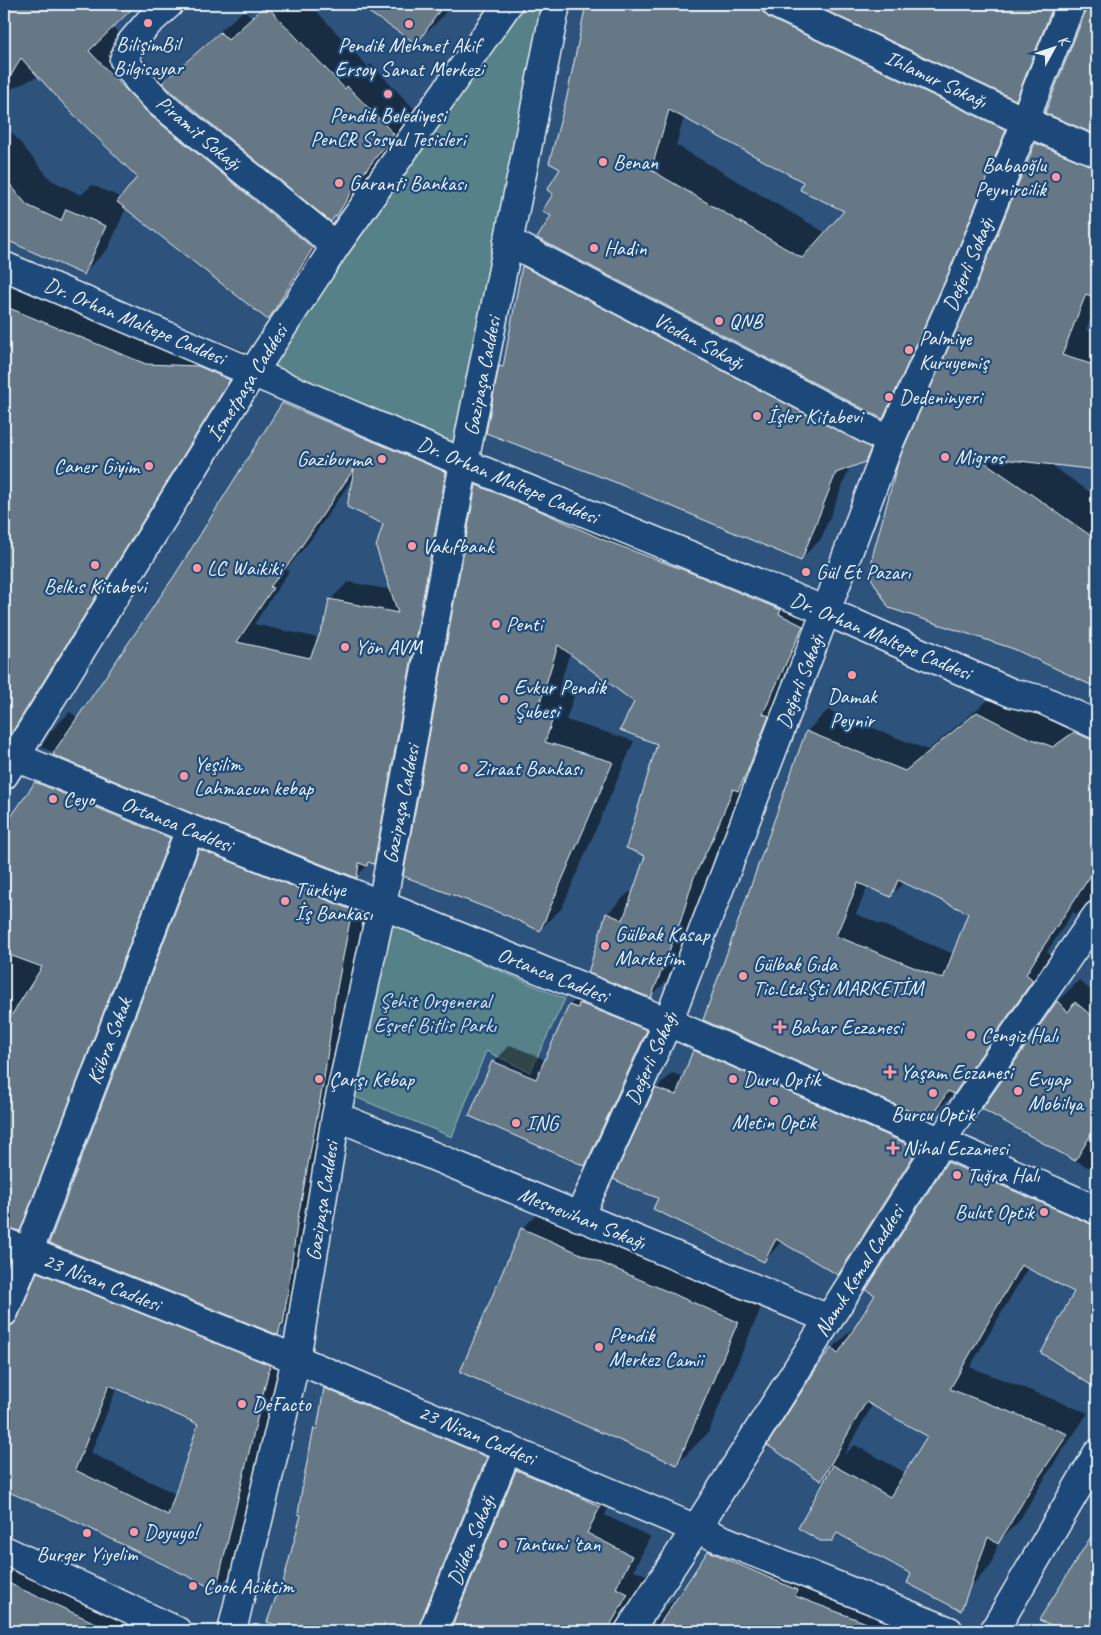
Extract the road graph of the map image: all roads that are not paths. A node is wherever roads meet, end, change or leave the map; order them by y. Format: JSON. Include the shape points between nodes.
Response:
{"nodes":[{"id":1,"x":169,"y":4,"type":"edge"},
{"id":2,"x":508,"y":4,"type":"edge"},
{"id":3,"x":556,"y":4,"type":"edge"},
{"id":4,"x":776,"y":4,"type":"edge"},
{"id":5,"x":1071,"y":4,"type":"edge"},
{"id":6,"x":1026,"y":122,"type":"junction"},
{"id":7,"x":1097,"y":152,"type":"edge"},
{"id":8,"x":508,"y":241,"type":"junction"},
{"id":9,"x":335,"y":246,"type":"junction"},
{"id":10,"x":4,"y":266,"type":"edge"},
{"id":11,"x":253,"y":372,"type":"junction"},
{"id":12,"x":890,"y":441,"type":"junction"},
{"id":13,"x":464,"y":463,"type":"junction"},
{"id":14,"x":826,"y":611,"type":"junction"},
{"id":15,"x":1012,"y":693,"type":"junction"},
{"id":16,"x":1097,"y":725,"type":"edge"},
{"id":17,"x":1097,"y":743,"type":"edge"},
{"id":18,"x":8,"y":761,"type":"edge"},
{"id":19,"x":190,"y":829,"type":"junction"},
{"id":20,"x":382,"y":905,"type":"junction"},
{"id":21,"x":1097,"y":915,"type":"edge"},
{"id":22,"x":668,"y":1022,"type":"junction"},
{"id":23,"x":336,"y":1116,"type":"junction"},
{"id":24,"x":942,"y":1141,"type":"junction"},
{"id":25,"x":1097,"y":1210,"type":"edge"},
{"id":26,"x":579,"y":1217,"type":"junction"},
{"id":27,"x":16,"y":1248,"type":"edge"},
{"id":28,"x":4,"y":1312,"type":"edge"},
{"id":29,"x":829,"y":1319,"type":"junction"},
{"id":30,"x":296,"y":1359,"type":"junction"},
{"id":31,"x":508,"y":1448,"type":"junction"},
{"id":32,"x":1097,"y":1454,"type":"edge"},
{"id":33,"x":696,"y":1528,"type":"junction"},
{"id":34,"x":4,"y":1550,"type":"edge"},
{"id":35,"x":178,"y":1631,"type":"edge"},
{"id":36,"x":232,"y":1631,"type":"edge"},
{"id":37,"x":434,"y":1631,"type":"edge"},
{"id":38,"x":629,"y":1631,"type":"edge"},
{"id":39,"x":949,"y":1631,"type":"edge"},
{"id":40,"x":994,"y":1631,"type":"edge"}],
"edges":[{"from":1,"to":9,"type":"street","name":"Piramit Sokağı","via":[[130,44],[124,60],[160,104]]},
{"from":2,"to":9,"type":"street","name":"İsmetpaşa Caddesi"},
{"from":3,"to":8,"type":"street","name":"Gazipaşa Caddesi"},
{"from":4,"to":6,"type":"street","name":"Ihlamur Sokağı"},
{"from":5,"to":6,"type":"street","name":"Değerli Sokağı"},
{"from":6,"to":7,"type":"street","name":"Ihlamur Sokağı"},
{"from":6,"to":12,"type":"street","name":"Değerli Sokağı","via":[[962,280]]},
{"from":8,"to":12,"type":"street","name":"Vicdan Sokağı"},
{"from":8,"to":13,"type":"street","name":"Gazipaşa Caddesi"},
{"from":9,"to":11,"type":"street","name":"İsmetpaşa Caddesi"},
{"from":10,"to":11,"type":"street","name":"Dr. Orhan Maltepe Caddesi"},
{"from":11,"to":13,"type":"street","name":"Dr. Orhan Maltepe Caddesi"},
{"from":11,"to":18,"type":"street","name":"İsmetpaşa Caddesi"},
{"from":12,"to":14,"type":"street","name":"Değerli Sokağı"},
{"from":13,"to":14,"type":"street","name":"Dr. Orhan Maltepe Caddesi"},
{"from":13,"to":20,"type":"street","name":"Gazipaşa Caddesi"},
{"from":14,"to":15,"type":"street","name":"Dr. Orhan Maltepe Caddesi"},
{"from":14,"to":22,"type":"street","name":"Değerli Sokağı"},
{"from":15,"to":16,"type":"street","via":[[1044,700]]},
{"from":15,"to":17,"type":"street","via":[[1036,714]]},
{"from":18,"to":19,"type":"street","name":"Ortanca Caddesi"},
{"from":19,"to":20,"type":"street","name":"Ortanca Caddesi"},
{"from":19,"to":27,"type":"street","name":"Kübra Sokak"},
{"from":20,"to":22,"type":"street","name":"Ortanca Caddesi"},
{"from":20,"to":23,"type":"street","name":"Gazipaşa Caddesi"},
{"from":21,"to":24,"type":"street","name":"Namık Kemal Caddesi"},
{"from":22,"to":24,"type":"street","name":"Ortanca Caddesi"},
{"from":22,"to":26,"type":"street","name":"Değerli Sokağı"},
{"from":23,"to":26,"type":"street","name":"Mesnevihan Sokağı"},
{"from":23,"to":30,"type":"street","name":"Gazipaşa Caddesi"},
{"from":24,"to":25,"type":"street","name":"Ortanca Caddesi"},
{"from":24,"to":29,"type":"street","name":"Namık Kemal Caddesi"},
{"from":26,"to":29,"type":"street","name":"Mesnevihan Sokağı"},
{"from":27,"to":28,"type":"street","name":"Kübra Sokak"},
{"from":27,"to":30,"type":"street","name":"23 Nisan Caddesi"},
{"from":29,"to":33,"type":"street","name":"Namık Kemal Caddesi"},
{"from":30,"to":31,"type":"street","name":"23 Nisan Caddesi"},
{"from":30,"to":36,"type":"street","name":"Gazipaşa Caddesi"},
{"from":31,"to":33,"type":"street","name":"23 Nisan Caddesi"},
{"from":31,"to":37,"type":"street","name":"Dilden Sokağı"},
{"from":32,"to":40,"type":"street"},
{"from":33,"to":38,"type":"street","name":"Namık Kemal Caddesi"},
{"from":33,"to":39,"type":"street","name":"23 Nisan Caddesi"},
{"from":34,"to":35,"type":"street"}]}
